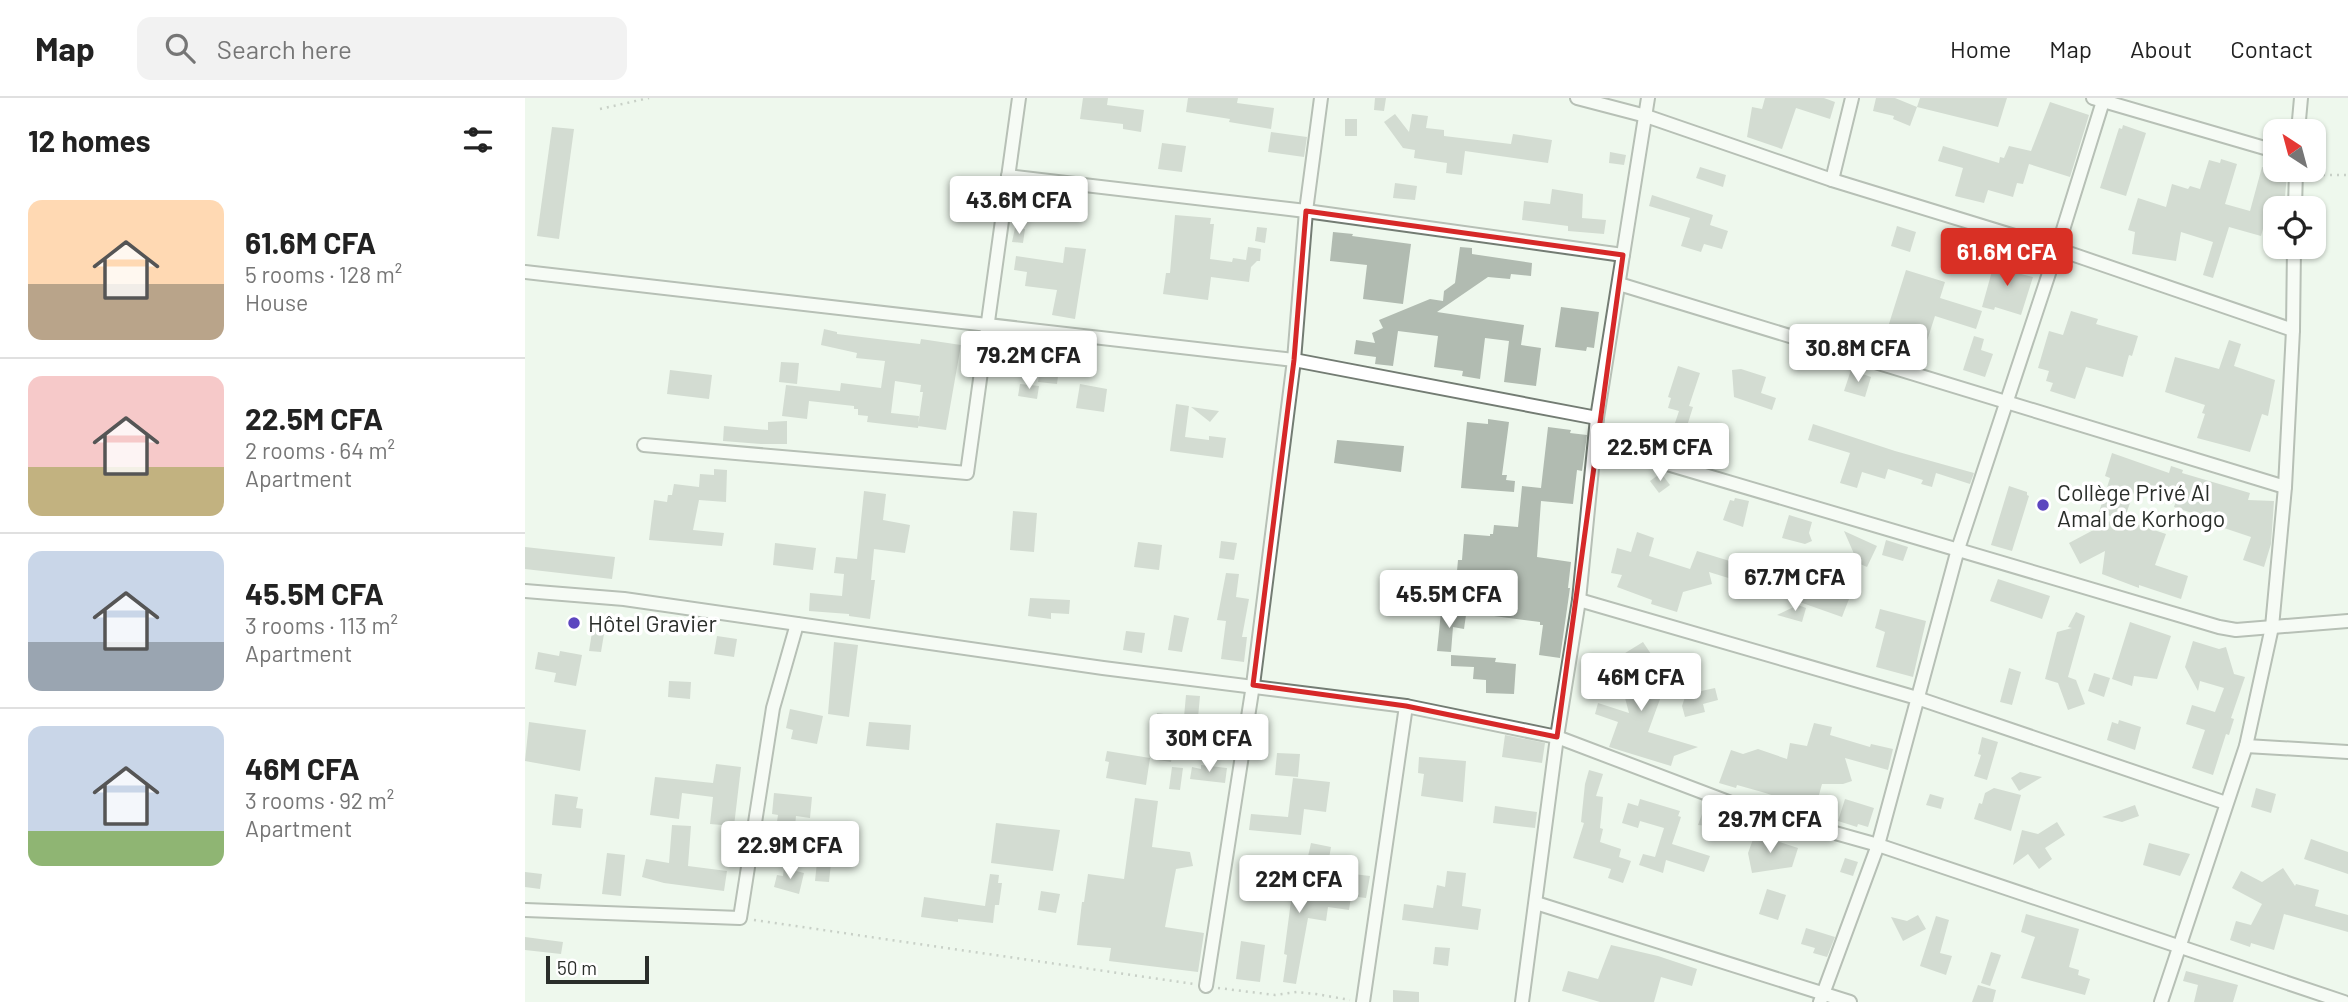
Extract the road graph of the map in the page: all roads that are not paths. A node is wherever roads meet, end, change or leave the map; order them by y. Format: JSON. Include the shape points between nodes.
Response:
{"nodes":[{"id":1,"x":1019,"y":98,"type":"edge"},
{"id":2,"x":1321,"y":98,"type":"edge"},
{"id":3,"x":1577,"y":98,"type":"edge"},
{"id":4,"x":1648,"y":98,"type":"edge"},
{"id":5,"x":1852,"y":98,"type":"edge"},
{"id":6,"x":2301,"y":98,"type":"edge"},
{"id":7,"x":2100,"y":99,"type":"edge"},
{"id":8,"x":1646,"y":116,"type":"junction"},
{"id":9,"x":2299,"y":119,"type":"edge"},
{"id":10,"x":2263,"y":147,"type":"edge"},
{"id":11,"x":1008,"y":176,"type":"junction"},
{"id":12,"x":1832,"y":180,"type":"junction"},
{"id":13,"x":1306,"y":211,"type":"junction"},
{"id":14,"x":2057,"y":249,"type":"junction"},
{"id":15,"x":1623,"y":255,"type":"junction"},
{"id":16,"x":2294,"y":259,"type":"edge"},
{"id":17,"x":525,"y":272,"type":"edge"},
{"id":18,"x":1619,"y":284,"type":"junction"},
{"id":19,"x":987,"y":325,"type":"junction"},
{"id":20,"x":2293,"y":330,"type":"junction"},
{"id":21,"x":1294,"y":360,"type":"junction"},
{"id":22,"x":2005,"y":403,"type":"junction"},
{"id":23,"x":1597,"y":418,"type":"junction"},
{"id":24,"x":1596,"y":443,"type":"junction"},
{"id":25,"x":644,"y":445,"type":"dead end"},
{"id":26,"x":2285,"y":487,"type":"junction"},
{"id":27,"x":1958,"y":549,"type":"junction"},
{"id":28,"x":525,"y":592,"type":"edge"},
{"id":29,"x":1579,"y":600,"type":"junction"},
{"id":30,"x":2348,"y":621,"type":"edge"},
{"id":31,"x":797,"y":624,"type":"junction"},
{"id":32,"x":2272,"y":627,"type":"junction"},
{"id":33,"x":1254,"y":685,"type":"junction"},
{"id":34,"x":1917,"y":698,"type":"junction"},
{"id":35,"x":1406,"y":706,"type":"junction"},
{"id":36,"x":1557,"y":737,"type":"junction"},
{"id":37,"x":2246,"y":746,"type":"junction"},
{"id":38,"x":2348,"y":752,"type":"edge"},
{"id":39,"x":2226,"y":803,"type":"junction"},
{"id":40,"x":1878,"y":845,"type":"junction"},
{"id":41,"x":1536,"y":903,"type":"junction"},
{"id":42,"x":525,"y":910,"type":"edge"},
{"id":43,"x":2179,"y":947,"type":"junction"},
{"id":44,"x":1206,"y":986,"type":"road end"},
{"id":45,"x":1822,"y":997,"type":"edge"},
{"id":46,"x":1363,"y":1002,"type":"edge"},
{"id":47,"x":1522,"y":1002,"type":"edge"},
{"id":48,"x":1850,"y":1002,"type":"edge"},
{"id":49,"x":2161,"y":1002,"type":"edge"},
{"id":50,"x":2344,"y":1002,"type":"edge"}],
"edges":[{"from":1,"to":11,"type":"street"},
{"from":2,"to":13,"type":"street"},
{"from":3,"to":8,"type":"street"},
{"from":4,"to":8,"type":"street"},
{"from":5,"to":12,"type":"street"},
{"from":6,"to":9,"type":"street"},
{"from":7,"to":10,"type":"street"},
{"from":7,"to":14,"type":"street"},
{"from":8,"to":12,"type":"street"},
{"from":8,"to":15,"type":"street"},
{"from":11,"to":13,"type":"street"},
{"from":11,"to":19,"type":"street"},
{"from":12,"to":14,"type":"street"},
{"from":13,"to":15,"type":"street"},
{"from":13,"to":21,"type":"street"},
{"from":14,"to":20,"type":"street"},
{"from":14,"to":22,"type":"street"},
{"from":15,"to":18,"type":"street"},
{"from":16,"to":20,"type":"street"},
{"from":17,"to":19,"type":"street"},
{"from":18,"to":22,"type":"street"},
{"from":18,"to":23,"type":"street"},
{"from":19,"to":21,"type":"street"},
{"from":19,"to":25,"type":"street","via":[[967,473]]},
{"from":20,"to":26,"type":"street"},
{"from":21,"to":23,"type":"street"},
{"from":21,"to":33,"type":"street"},
{"from":22,"to":26,"type":"street"},
{"from":22,"to":27,"type":"street"},
{"from":23,"to":24,"type":"street"},
{"from":24,"to":27,"type":"street"},
{"from":24,"to":29,"type":"street"},
{"from":26,"to":32,"type":"street"},
{"from":27,"to":32,"type":"street","via":[[2219,627]]},
{"from":27,"to":34,"type":"street"},
{"from":28,"to":31,"type":"street","via":[[624,599]]},
{"from":29,"to":34,"type":"street"},
{"from":29,"to":36,"type":"street"},
{"from":30,"to":32,"type":"street"},
{"from":31,"to":33,"type":"street"},
{"from":31,"to":42,"type":"street","via":[[773,708],[740,918]]},
{"from":32,"to":37,"type":"street"},
{"from":33,"to":35,"type":"street"},
{"from":33,"to":44,"type":"street"},
{"from":34,"to":39,"type":"street"},
{"from":34,"to":40,"type":"street"},
{"from":35,"to":36,"type":"street"},
{"from":35,"to":46,"type":"street"},
{"from":36,"to":40,"type":"street","via":[[1739,806]]},
{"from":36,"to":41,"type":"street"},
{"from":37,"to":38,"type":"street"},
{"from":37,"to":39,"type":"street"},
{"from":39,"to":43,"type":"street"},
{"from":40,"to":43,"type":"street"},
{"from":40,"to":45,"type":"street"},
{"from":41,"to":45,"type":"street"},
{"from":41,"to":47,"type":"street"},
{"from":43,"to":49,"type":"street"},
{"from":43,"to":50,"type":"street"},
{"from":45,"to":48,"type":"street"}]}
